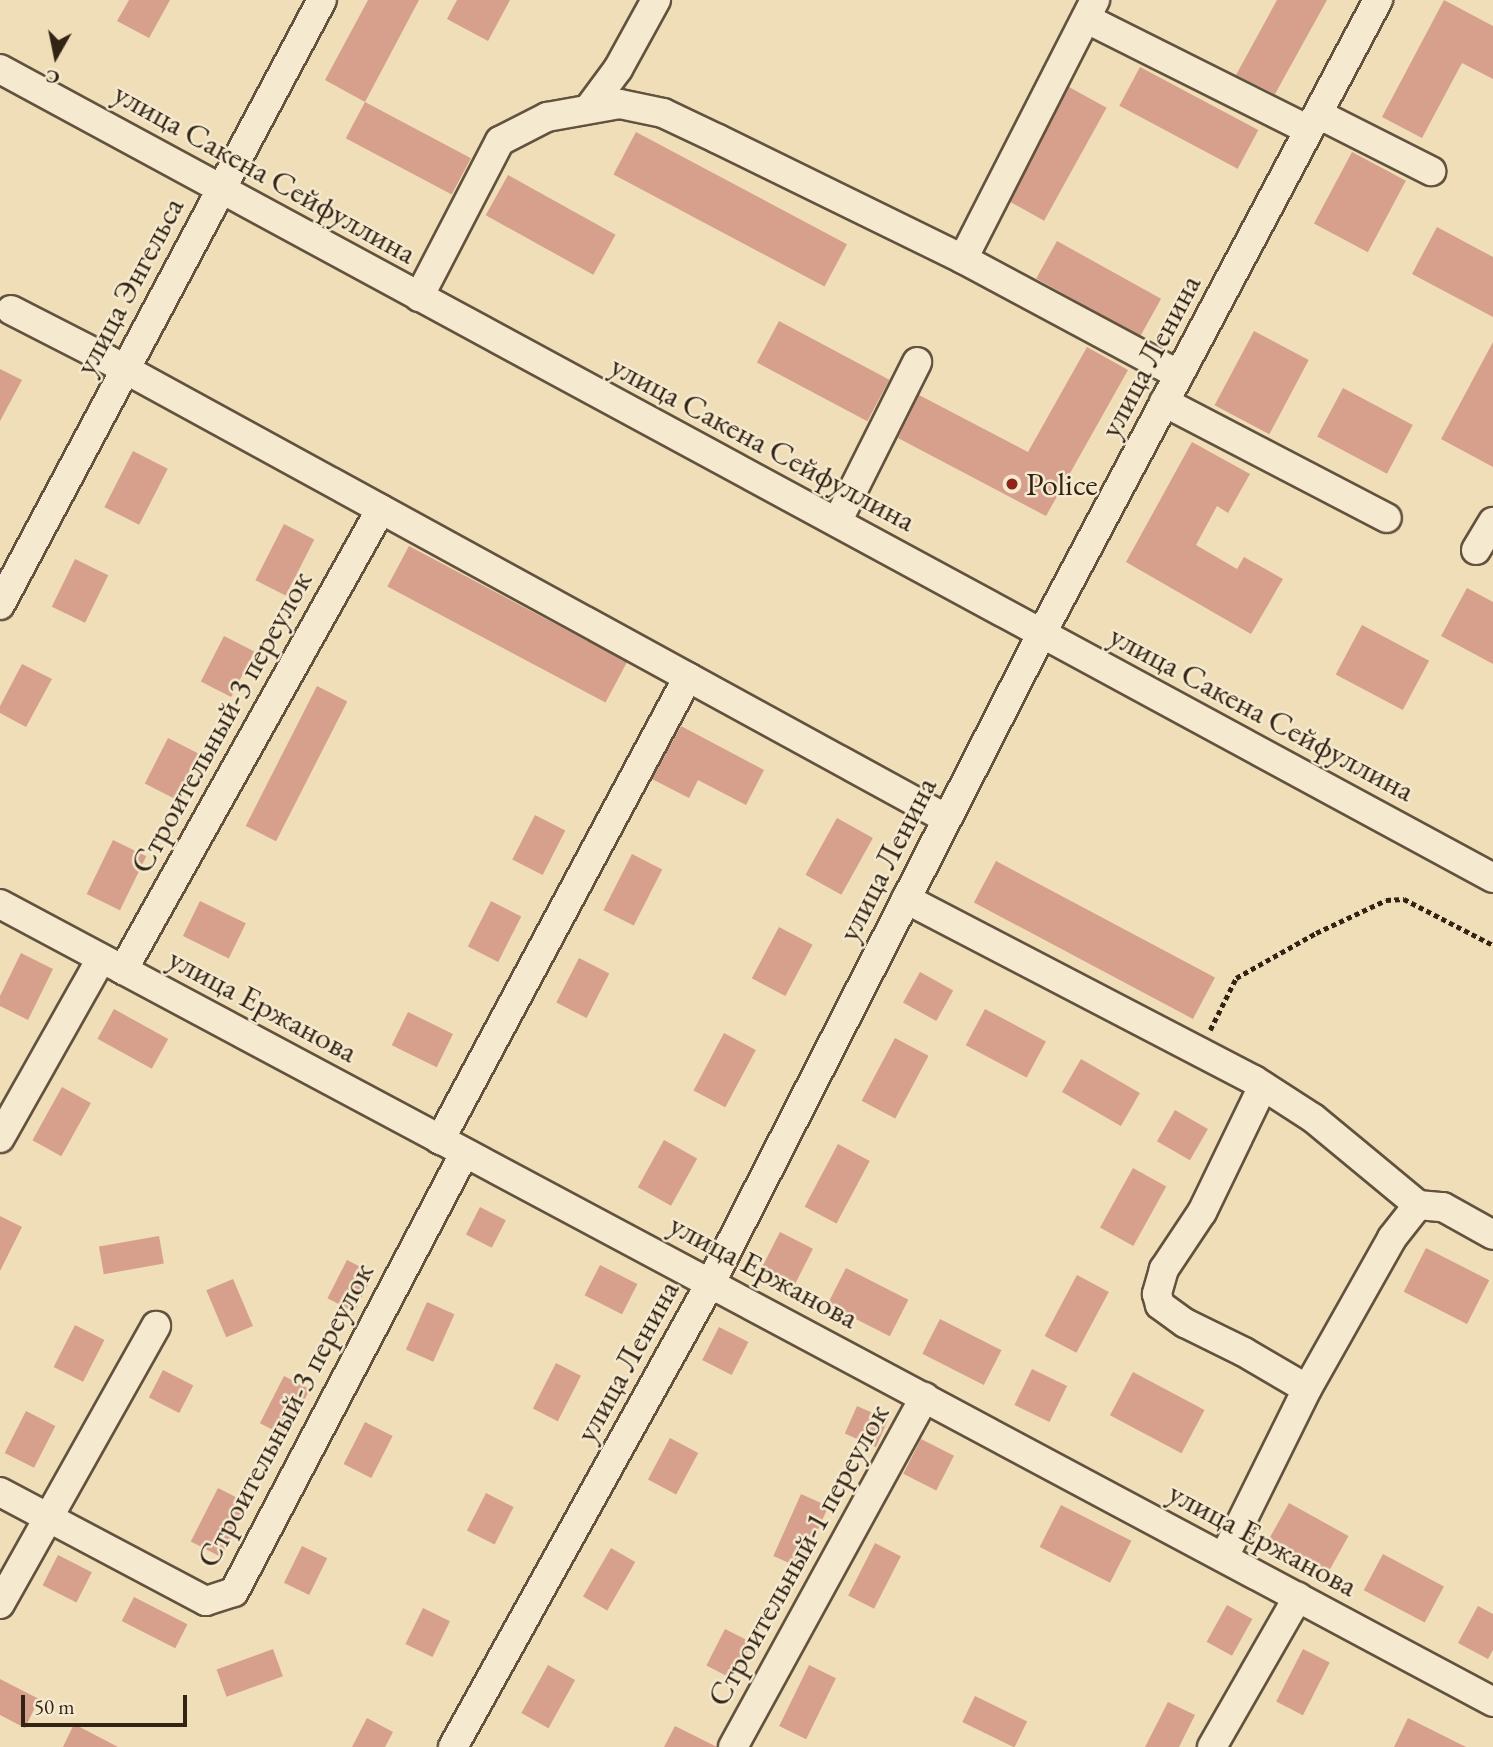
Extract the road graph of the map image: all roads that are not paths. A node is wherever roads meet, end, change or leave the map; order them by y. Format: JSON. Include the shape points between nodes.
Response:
{"nodes":[{"id":1,"x":322,"y":0,"type":"edge"},
{"id":2,"x":656,"y":0,"type":"edge"},
{"id":3,"x":1378,"y":0,"type":"edge"},
{"id":4,"x":1091,"y":9,"type":"edge"},
{"id":5,"x":0,"y":69,"type":"edge"},
{"id":6,"x":589,"y":108,"type":"junction"},
{"id":7,"x":1313,"y":122,"type":"junction"},
{"id":8,"x":1431,"y":171,"type":"dead end"},
{"id":9,"x":221,"y":188,"type":"junction"},
{"id":10,"x":963,"y":259,"type":"junction"},
{"id":11,"x":419,"y":297,"type":"junction"},
{"id":12,"x":11,"y":310,"type":"dead end"},
{"id":13,"x":917,"y":362,"type":"dead end"},
{"id":14,"x":125,"y":369,"type":"junction"},
{"id":15,"x":1179,"y":375,"type":"junction"},
{"id":16,"x":1164,"y":402,"type":"junction"},
{"id":17,"x":381,"y":509,"type":"junction"},
{"id":18,"x":1387,"y":518,"type":"dead end"},
{"id":19,"x":836,"y":522,"type":"junction"},
{"id":20,"x":1493,"y":522,"type":"edge"},
{"id":21,"x":1476,"y":550,"type":"dead end"},
{"id":22,"x":0,"y":605,"type":"edge"},
{"id":23,"x":1042,"y":633,"type":"junction"},
{"id":24,"x":688,"y":677,"type":"junction"},
{"id":25,"x":947,"y":819,"type":"junction"},
{"id":26,"x":1493,"y":878,"type":"edge"},
{"id":27,"x":906,"y":899,"type":"junction"},
{"id":28,"x":0,"y":904,"type":"edge"},
{"id":29,"x":112,"y":964,"type":"junction"},
{"id":30,"x":1263,"y":1086,"type":"junction"},
{"id":31,"x":0,"y":1138,"type":"edge"},
{"id":32,"x":452,"y":1146,"type":"junction"},
{"id":33,"x":1418,"y":1205,"type":"junction"},
{"id":34,"x":1493,"y":1235,"type":"edge"},
{"id":35,"x":711,"y":1282,"type":"junction"},
{"id":36,"x":156,"y":1326,"type":"dead end"},
{"id":37,"x":1307,"y":1389,"type":"junction"},
{"id":38,"x":925,"y":1397,"type":"junction"},
{"id":39,"x":0,"y":1492,"type":"edge"},
{"id":40,"x":46,"y":1517,"type":"junction"},
{"id":41,"x":1224,"y":1557,"type":"junction"},
{"id":42,"x":1298,"y":1597,"type":"junction"},
{"id":43,"x":0,"y":1604,"type":"edge"},
{"id":44,"x":1493,"y":1702,"type":"edge"},
{"id":45,"x":453,"y":1747,"type":"edge"},
{"id":46,"x":733,"y":1747,"type":"edge"},
{"id":47,"x":1212,"y":1747,"type":"edge"}],
"edges":[{"from":1,"to":9,"type":"street","name":"улица Энгельса"},
{"from":2,"to":6,"type":"street","via":[[618,69]]},
{"from":3,"to":7,"type":"street","name":"улица Ленина"},
{"from":4,"to":7,"type":"street"},
{"from":4,"to":10,"type":"street"},
{"from":5,"to":9,"type":"street","name":"улица Сакена Сейфуллина"},
{"from":6,"to":10,"type":"street","via":[[620,104],[663,113]]},
{"from":6,"to":11,"type":"street","via":[[547,117],[500,141]]},
{"from":7,"to":8,"type":"street"},
{"from":7,"to":15,"type":"street","name":"улица Ленина"},
{"from":9,"to":11,"type":"street","name":"улица Сакена Сейфуллина"},
{"from":9,"to":14,"type":"street","name":"улица Энгельса"},
{"from":10,"to":15,"type":"street"},
{"from":11,"to":19,"type":"street","name":"улица Сакена Сейфуллина"},
{"from":12,"to":14,"type":"street"},
{"from":13,"to":19,"type":"street"},
{"from":14,"to":17,"type":"street"},
{"from":14,"to":22,"type":"street","name":"улица Энгельса"},
{"from":15,"to":16,"type":"street","name":"улица Ленина"},
{"from":16,"to":18,"type":"street"},
{"from":16,"to":23,"type":"street","name":"улица Ленина"},
{"from":17,"to":24,"type":"street"},
{"from":17,"to":29,"type":"street","name":"Строительный-3 переулок"},
{"from":19,"to":23,"type":"street","name":"улица Сакена Сейфуллина"},
{"from":20,"to":21,"type":"street"},
{"from":23,"to":25,"type":"street","name":"улица Ленина"},
{"from":23,"to":26,"type":"street","name":"улица Сакена Сейфуллина"},
{"from":24,"to":25,"type":"street"},
{"from":24,"to":32,"type":"street","name":"Строительный-3 переулок"},
{"from":25,"to":27,"type":"street","name":"улица Ленина"},
{"from":27,"to":30,"type":"street"},
{"from":27,"to":35,"type":"street","name":"улица Ленина"},
{"from":28,"to":29,"type":"street","name":"улица Ержанова"},
{"from":29,"to":31,"type":"street","name":"Строительный-3 переулок"},
{"from":29,"to":32,"type":"street","name":"улица Ержанова"},
{"from":30,"to":33,"type":"street","via":[[1313,1118]]},
{"from":30,"to":37,"type":"street","via":[[1202,1212],[1164,1269],[1157,1294],[1160,1305],[1185,1323]]},
{"from":32,"to":35,"type":"street","name":"улица Ержанова"},
{"from":32,"to":40,"type":"street","name":"Строительный-3 переулок","via":[[234,1592],[206,1601]]},
{"from":33,"to":34,"type":"street","via":[[1443,1207]]},
{"from":33,"to":37,"type":"street","via":[[1392,1238]]},
{"from":35,"to":38,"type":"street","name":"улица Ержанова"},
{"from":35,"to":45,"type":"street","name":"улица Ленина"},
{"from":36,"to":40,"type":"street"},
{"from":37,"to":41,"type":"street"},
{"from":38,"to":41,"type":"street","name":"улица Ержанова"},
{"from":38,"to":46,"type":"street","name":"Строительный-1 переулок"},
{"from":39,"to":40,"type":"street","name":"Строительный-3 переулок"},
{"from":40,"to":43,"type":"street"},
{"from":41,"to":42,"type":"street","name":"улица Ержанова"},
{"from":42,"to":44,"type":"street","name":"улица Ержанова"},
{"from":42,"to":47,"type":"street"}]}
